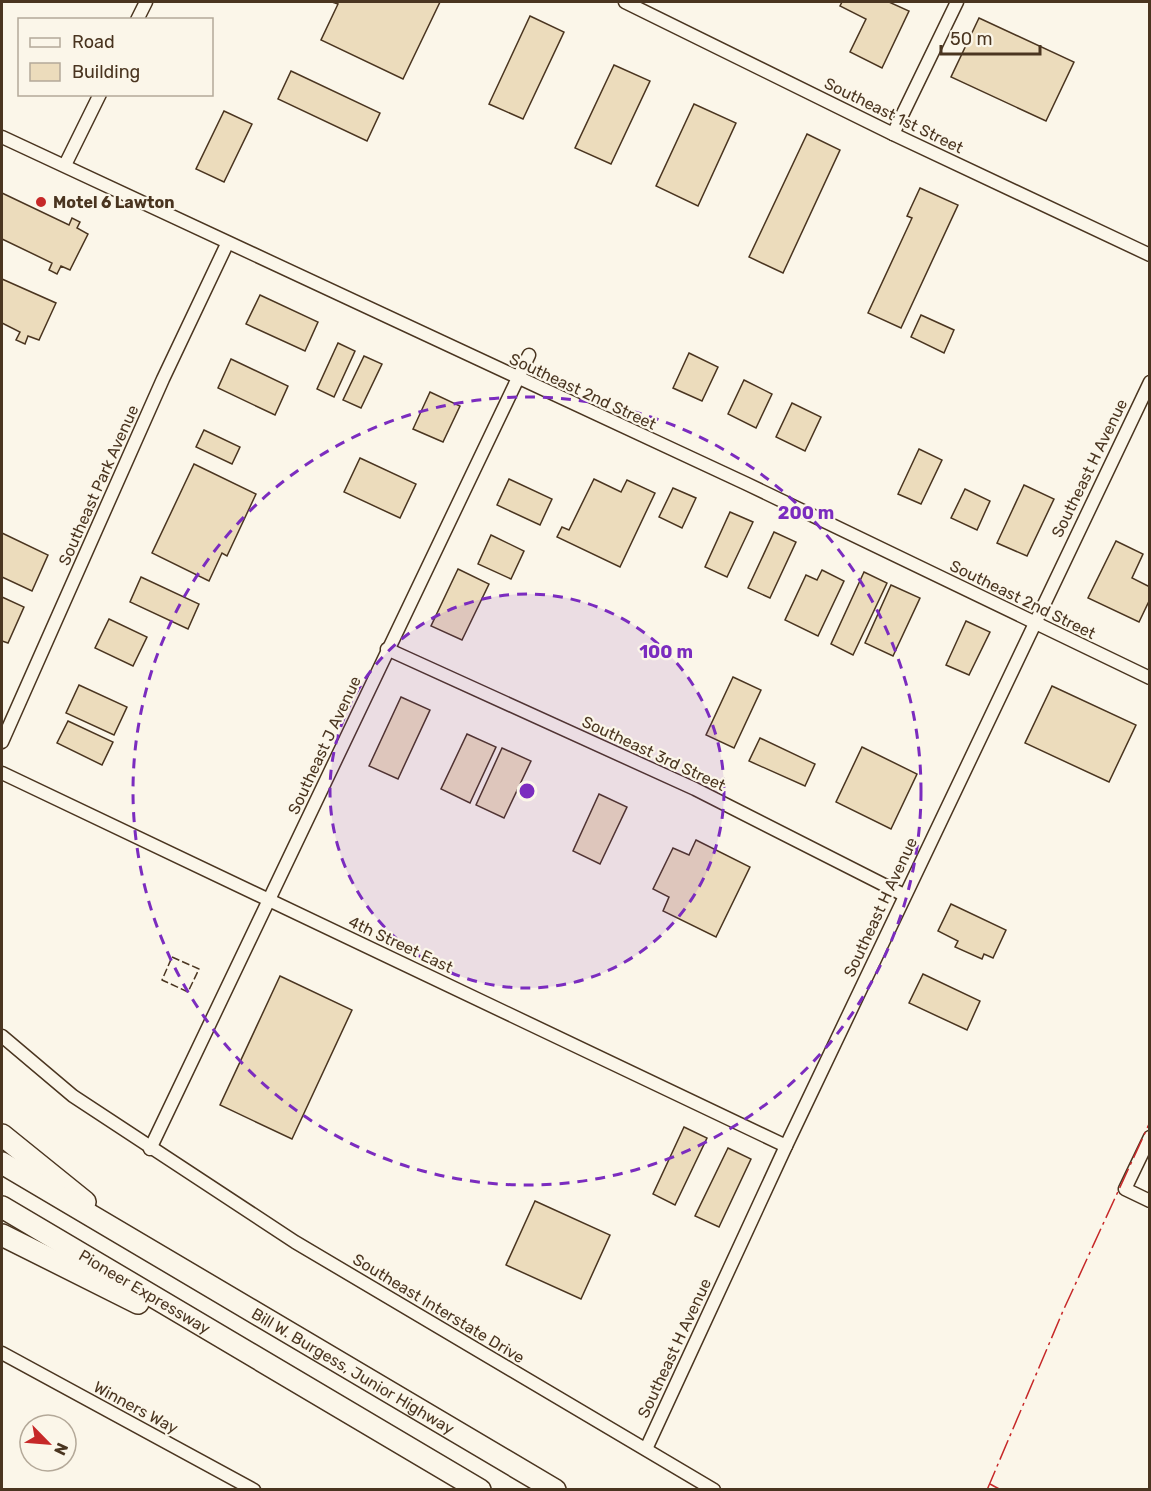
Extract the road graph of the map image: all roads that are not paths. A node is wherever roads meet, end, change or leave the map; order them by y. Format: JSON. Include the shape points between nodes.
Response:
{"nodes":[{"id":1,"x":146,"y":2,"type":"edge"},
{"id":2,"x":625,"y":2,"type":"edge"},
{"id":3,"x":957,"y":2,"type":"edge"},
{"id":4,"x":138,"y":18,"type":"edge"},
{"id":5,"x":99,"y":96,"type":"edge"},
{"id":6,"x":893,"y":134,"type":"junction"},
{"id":7,"x":2,"y":137,"type":"edge"},
{"id":8,"x":65,"y":165,"type":"junction"},
{"id":9,"x":227,"y":244,"type":"junction"},
{"id":10,"x":1149,"y":255,"type":"edge"},
{"id":11,"x":529,"y":356,"type":"dead end"},
{"id":12,"x":518,"y":379,"type":"junction"},
{"id":13,"x":1149,"y":382,"type":"edge"},
{"id":14,"x":1034,"y":622,"type":"junction"},
{"id":15,"x":387,"y":650,"type":"junction"},
{"id":16,"x":1149,"y":678,"type":"edge"},
{"id":17,"x":2,"y":742,"type":"edge"},
{"id":18,"x":2,"y":773,"type":"edge"},
{"id":19,"x":904,"y":894,"type":"junction"},
{"id":20,"x":270,"y":900,"type":"junction"},
{"id":21,"x":2,"y":1036,"type":"edge"},
{"id":22,"x":2,"y":1135,"type":"edge"},
{"id":23,"x":1149,"y":1137,"type":"edge"},
{"id":24,"x":786,"y":1146,"type":"junction"},
{"id":25,"x":150,"y":1149,"type":"junction"},
{"id":26,"x":2,"y":1163,"type":"edge"},
{"id":27,"x":1149,"y":1201,"type":"edge"},
{"id":28,"x":2,"y":1207,"type":"edge"},
{"id":29,"x":2,"y":1235,"type":"edge"},
{"id":30,"x":150,"y":1253,"type":"junction"},
{"id":31,"x":2,"y":1353,"type":"edge"},
{"id":32,"x":288,"y":1377,"type":"junction"},
{"id":33,"x":646,"y":1449,"type":"junction"},
{"id":34,"x":254,"y":1490,"type":"edge"},
{"id":35,"x":480,"y":1490,"type":"edge"},
{"id":36,"x":555,"y":1490,"type":"edge"},
{"id":37,"x":714,"y":1490,"type":"edge"}],
"edges":[{"from":1,"to":4,"type":"street"},
{"from":2,"to":6,"type":"street","name":"Southeast 1st Street"},
{"from":3,"to":6,"type":"street"},
{"from":5,"to":8,"type":"street"},
{"from":6,"to":10,"type":"street","name":"Southeast 1st Street"},
{"from":7,"to":8,"type":"street","name":"Southeast 2nd Street"},
{"from":8,"to":9,"type":"street","name":"Southeast 2nd Street"},
{"from":9,"to":12,"type":"street","name":"Southeast 2nd Street"},
{"from":9,"to":17,"type":"street","name":"Southeast Park Avenue"},
{"from":11,"to":12,"type":"street","name":"Southeast J Avenue"},
{"from":12,"to":14,"type":"street","name":"Southeast 2nd Street"},
{"from":12,"to":15,"type":"street","name":"Southeast J Avenue"},
{"from":13,"to":14,"type":"street","name":"Southeast H Avenue"},
{"from":14,"to":16,"type":"street","name":"Southeast 2nd Street"},
{"from":14,"to":19,"type":"street","name":"Southeast H Avenue"},
{"from":15,"to":19,"type":"street","name":"Southeast 3rd Street","via":[[694,789]]},
{"from":15,"to":20,"type":"street","name":"Southeast J Avenue"},
{"from":18,"to":20,"type":"street","name":"4th Street East"},
{"from":19,"to":24,"type":"street","name":"Southeast H Avenue"},
{"from":20,"to":24,"type":"street","name":"4th Street East"},
{"from":20,"to":25,"type":"street","name":"Southeast J Avenue"},
{"from":21,"to":25,"type":"street","via":[[73,1095]]},
{"from":22,"to":30,"type":"highway"},
{"from":23,"to":27,"type":"street","via":[[1125,1189]]},
{"from":24,"to":33,"type":"street","name":"Southeast H Avenue"},
{"from":25,"to":33,"type":"street","name":"Southeast Interstate Drive","via":[[295,1242]]},
{"from":26,"to":30,"type":"highway"},
{"from":28,"to":32,"type":"highway","name":"Pioneer Expressway"},
{"from":29,"to":32,"type":"highway"},
{"from":30,"to":36,"type":"highway","name":"Bill W. Burgess, Junior Highway"},
{"from":31,"to":34,"type":"street","name":"Winners Way"},
{"from":32,"to":35,"type":"highway"},
{"from":33,"to":37,"type":"street","name":"Southeast Interstate Drive"}]}
